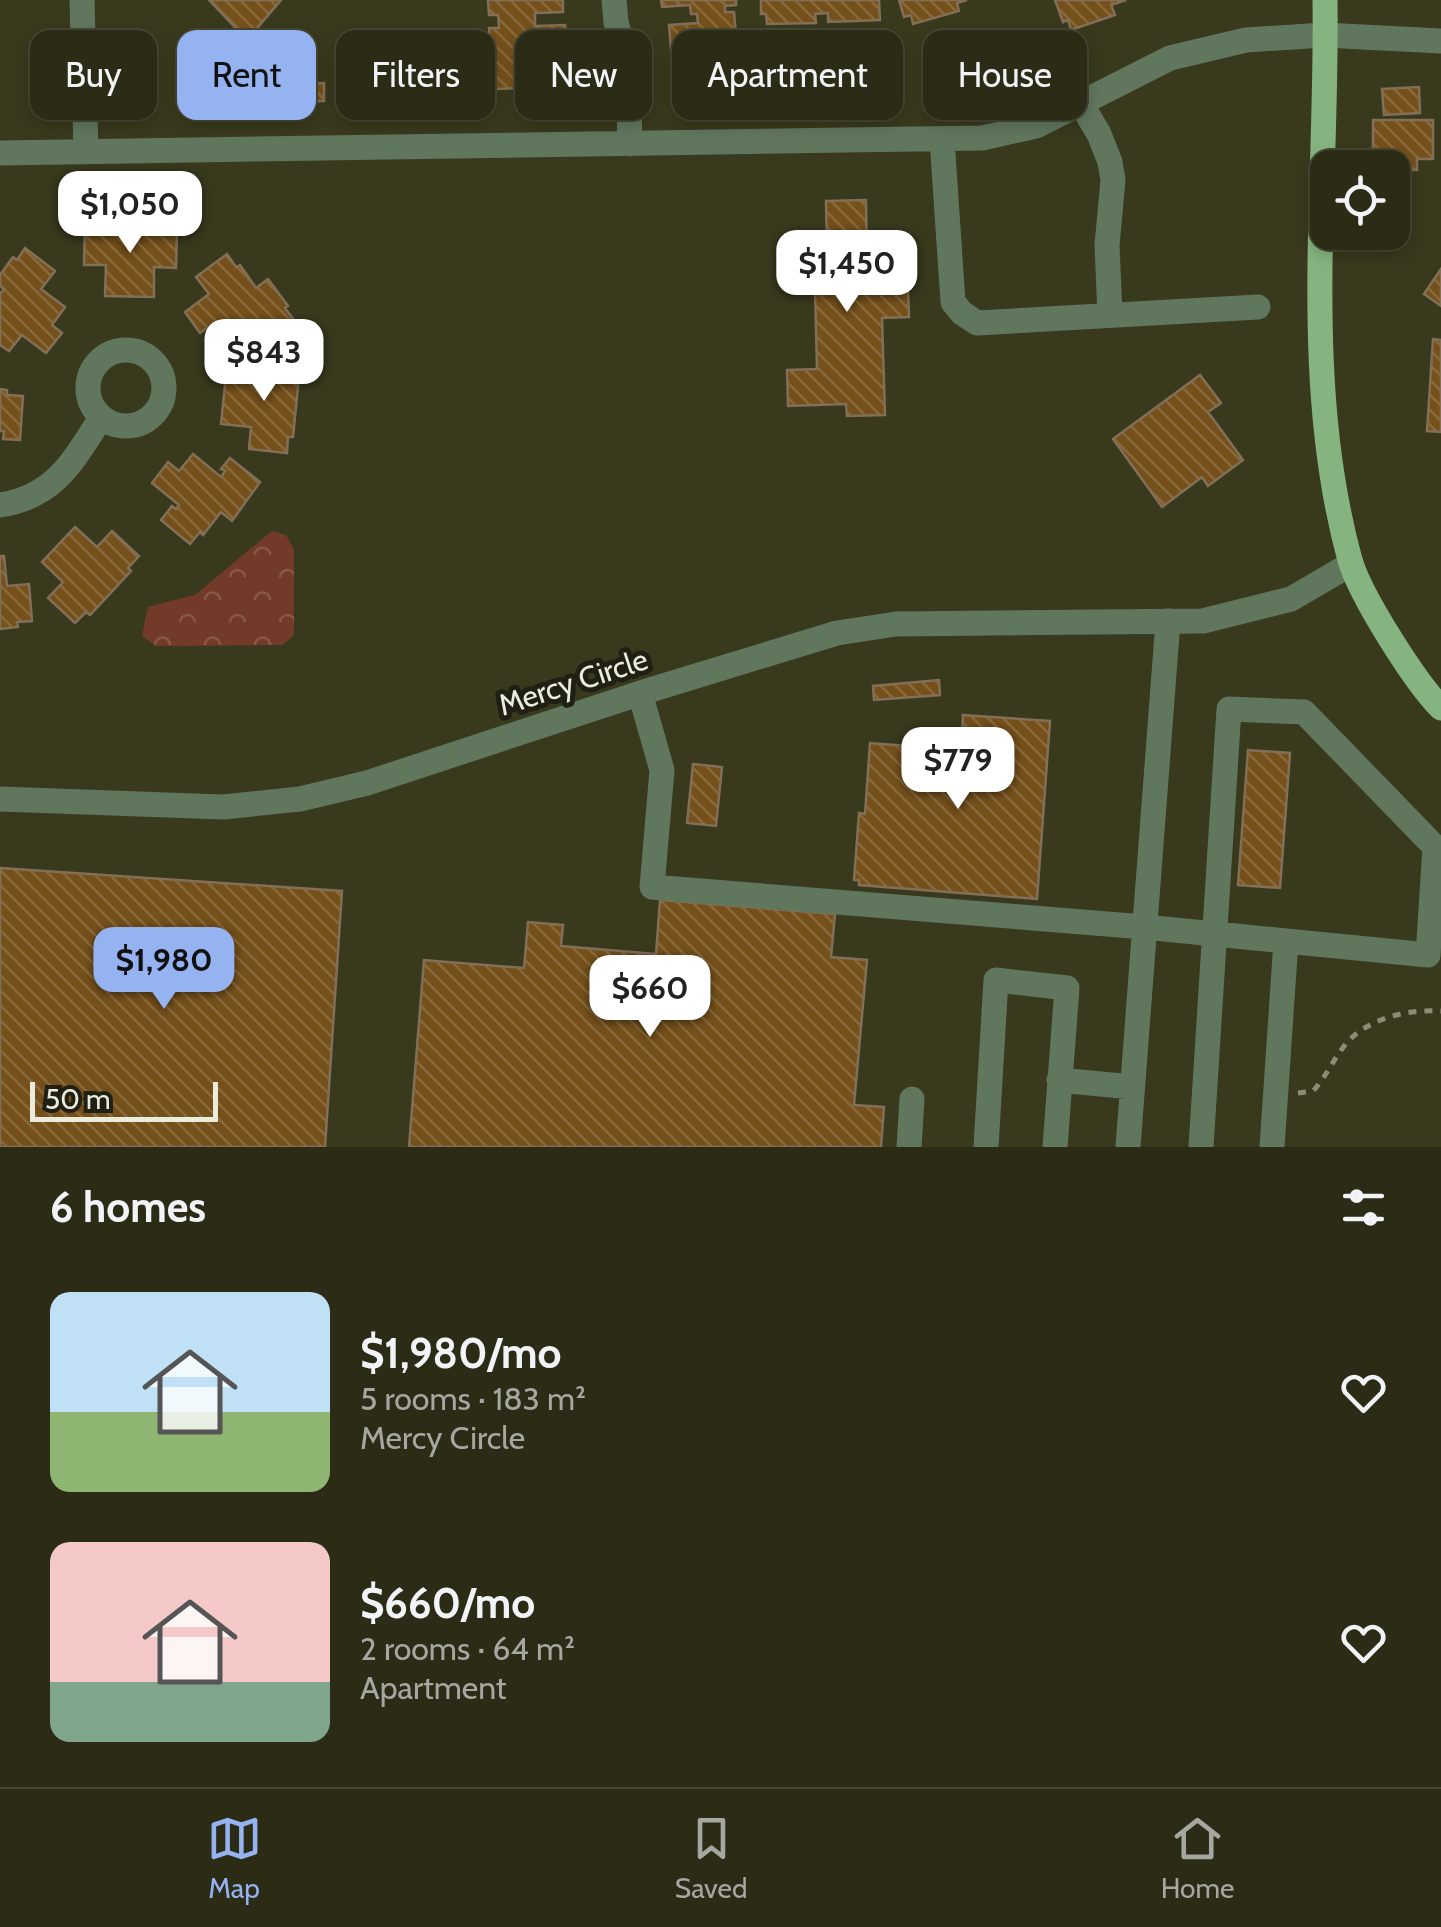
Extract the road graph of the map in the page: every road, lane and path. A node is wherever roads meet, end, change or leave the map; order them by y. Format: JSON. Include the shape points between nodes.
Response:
{"nodes":[{"id":1,"x":614,"y":0,"type":"edge"},
{"id":2,"x":1325,"y":0,"type":"edge"},
{"id":3,"x":82,"y":12,"type":"edge"},
{"id":4,"x":1324,"y":35,"type":"junction"},
{"id":5,"x":1441,"y":41,"type":"edge"},
{"id":6,"x":1087,"y":99,"type":"edge"},
{"id":7,"x":1087,"y":113,"type":"edge"},
{"id":8,"x":1047,"y":120,"type":"edge"},
{"id":9,"x":942,"y":138,"type":"junction"},
{"id":10,"x":630,"y":144,"type":"junction"},
{"id":11,"x":86,"y":152,"type":"junction"},
{"id":12,"x":0,"y":153,"type":"edge"},
{"id":13,"x":1258,"y":307,"type":"dead end"},
{"id":14,"x":1110,"y":316,"type":"junction"},
{"id":15,"x":101,"y":418,"type":"dead end"},
{"id":16,"x":0,"y":505,"type":"edge"},
{"id":17,"x":1352,"y":564,"type":"junction"},
{"id":18,"x":1168,"y":621,"type":"junction"},
{"id":19,"x":640,"y":693,"type":"junction"},
{"id":20,"x":1441,"y":708,"type":"edge"},
{"id":21,"x":0,"y":799,"type":"edge"},
{"id":22,"x":1144,"y":927,"type":"junction"},
{"id":23,"x":1216,"y":934,"type":"junction"},
{"id":24,"x":1286,"y":941,"type":"junction"},
{"id":25,"x":1441,"y":1011,"type":"edge"},
{"id":26,"x":1059,"y":1080,"type":"junction"},
{"id":27,"x":1132,"y":1087,"type":"junction"},
{"id":28,"x":1276,"y":1096,"type":"junction"},
{"id":29,"x":912,"y":1099,"type":"dead end"},
{"id":30,"x":910,"y":1147,"type":"edge"},
{"id":31,"x":986,"y":1147,"type":"edge"},
{"id":32,"x":1055,"y":1147,"type":"edge"},
{"id":33,"x":1128,"y":1147,"type":"edge"},
{"id":34,"x":1201,"y":1147,"type":"edge"},
{"id":35,"x":1272,"y":1147,"type":"edge"}],
"edges":[{"from":1,"to":10,"type":"street","via":[[628,67]]},
{"from":2,"to":4,"type":"main road"},
{"from":3,"to":11,"type":"street"},
{"from":4,"to":5,"type":"street"},
{"from":4,"to":6,"type":"street","via":[[1246,40],[1170,58]]},
{"from":4,"to":17,"type":"main road","via":[[1322,398]]},
{"from":7,"to":14,"type":"street","via":[[1113,180],[1106,238]]},
{"from":8,"to":9,"type":"street","via":[[982,138]]},
{"from":9,"to":10,"type":"street"},
{"from":9,"to":14,"type":"street","via":[[950,284],[962,314],[977,323]]},
{"from":10,"to":11,"type":"street"},
{"from":11,"to":12,"type":"street"},
{"from":13,"to":14,"type":"street"},
{"from":15,"to":16,"type":"street","via":[[64,474],[42,491]]},
{"from":17,"to":18,"type":"street","name":"Mercy Circle","via":[[1290,599],[1203,621]]},
{"from":17,"to":20,"type":"main road","via":[[1394,643]]},
{"from":18,"to":19,"type":"street","name":"Mercy Circle","via":[[896,624],[837,633]]},
{"from":18,"to":22,"type":"street"},
{"from":19,"to":21,"type":"street","name":"Mercy Circle","via":[[300,799],[223,808]]},
{"from":19,"to":22,"type":"street","via":[[662,770],[652,887]]},
{"from":22,"to":23,"type":"street"},
{"from":22,"to":27,"type":"street"},
{"from":23,"to":24,"type":"street"},
{"from":23,"to":24,"type":"street","via":[[1230,709],[1304,712],[1435,846],[1428,954]]},
{"from":23,"to":34,"type":"street"},
{"from":24,"to":28,"type":"street"},
{"from":25,"to":28,"type":"path","via":[[1387,1016],[1346,1044],[1312,1091]]},
{"from":26,"to":27,"type":"street"},
{"from":26,"to":31,"type":"street","via":[[1067,988],[996,980]]},
{"from":26,"to":32,"type":"street"},
{"from":27,"to":33,"type":"street"},
{"from":28,"to":35,"type":"street"},
{"from":29,"to":30,"type":"street"}]}
